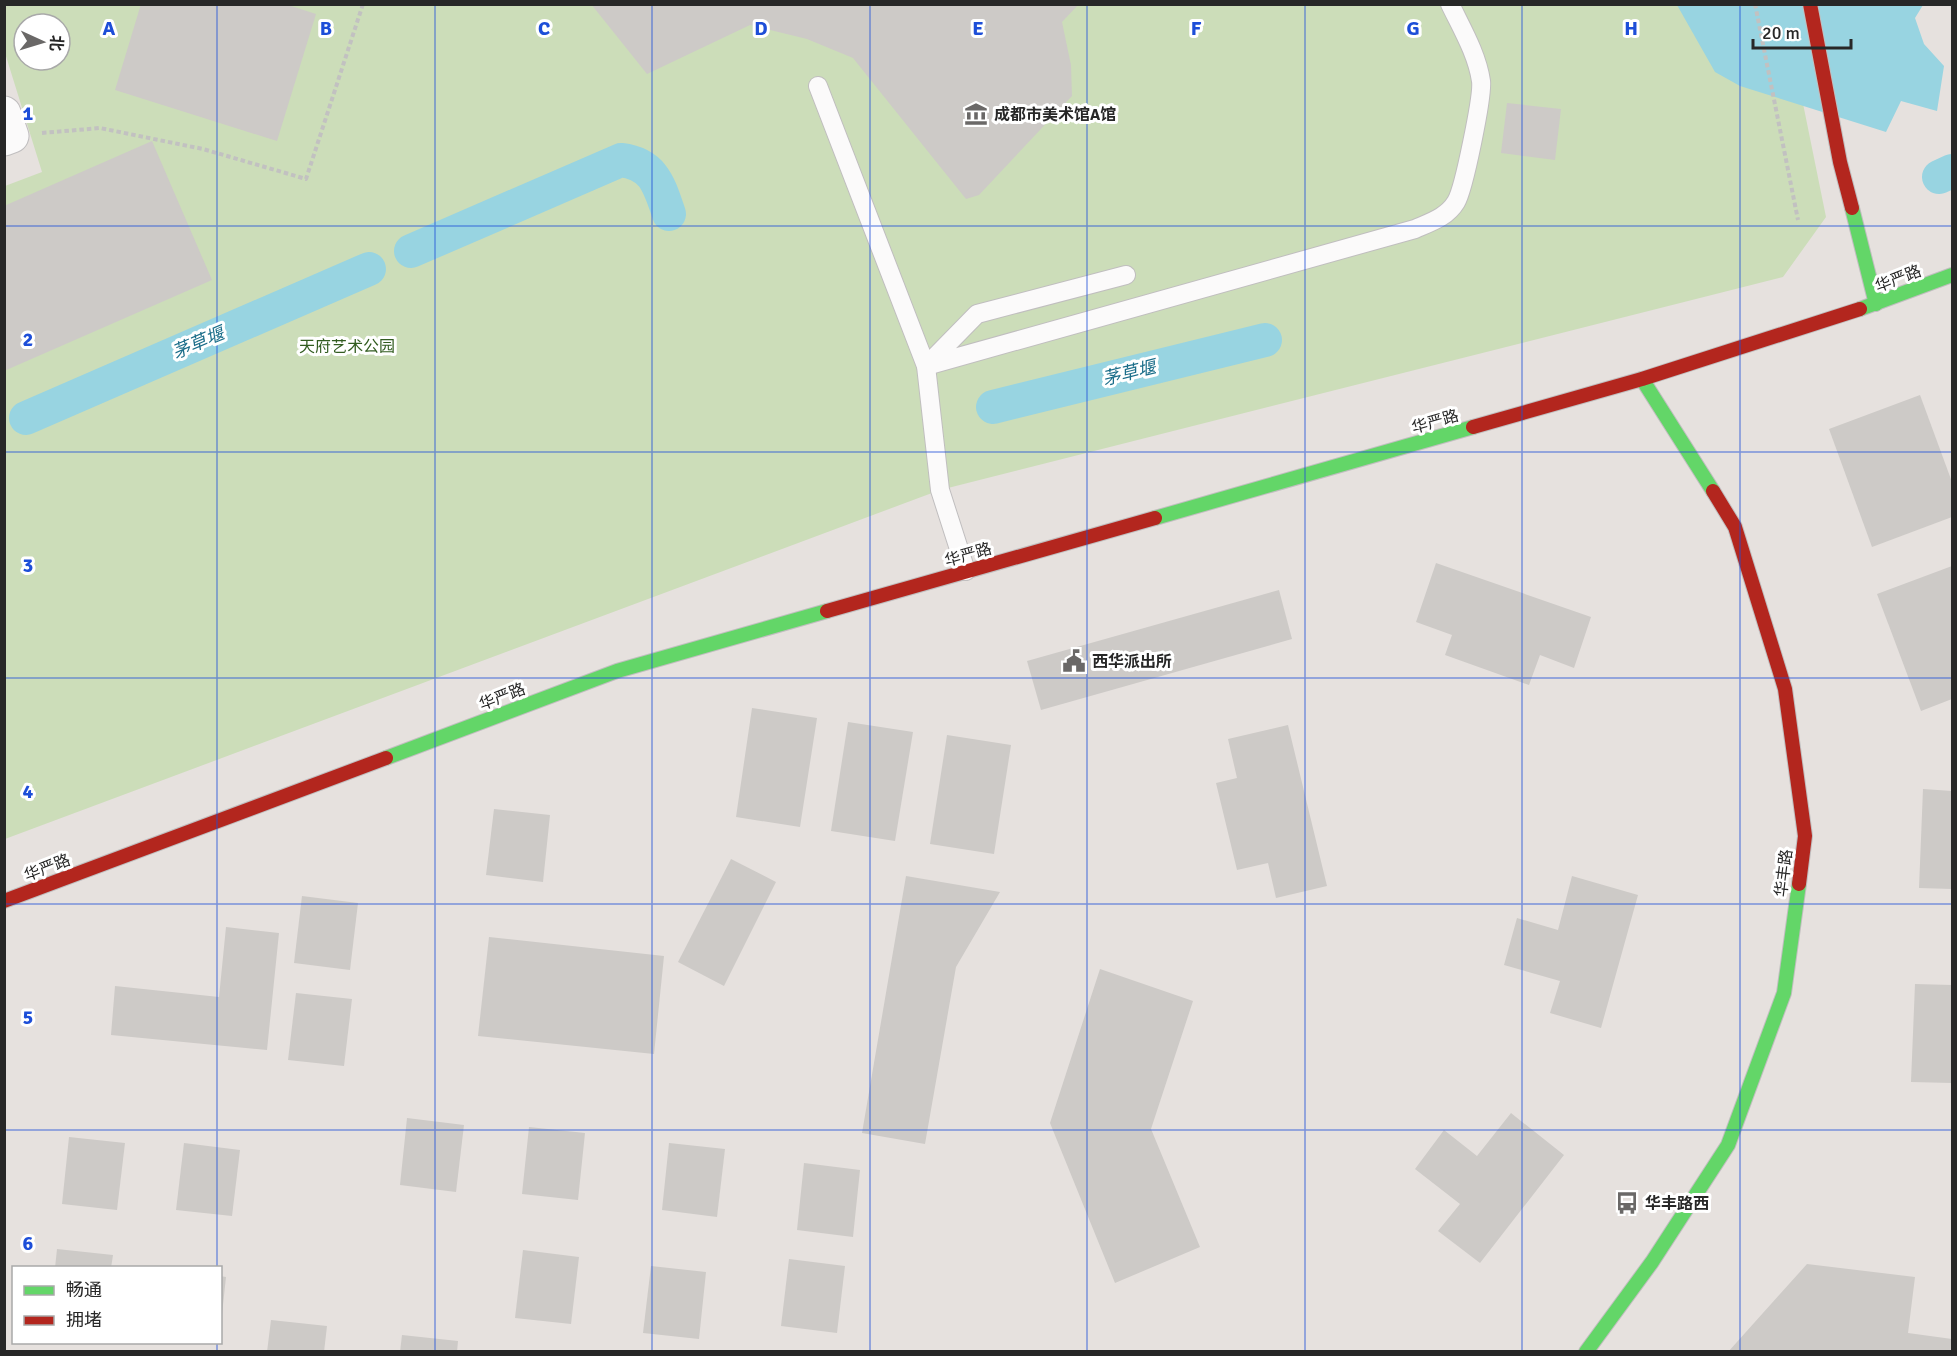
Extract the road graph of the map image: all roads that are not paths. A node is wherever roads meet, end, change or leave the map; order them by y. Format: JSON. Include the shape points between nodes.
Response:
{"nodes":[{"id":1,"x":1450,"y":4,"type":"edge"},
{"id":2,"x":1810,"y":4,"type":"edge"},
{"id":3,"x":818,"y":86,"type":"dead end"},
{"id":4,"x":1126,"y":275,"type":"dead end"},
{"id":5,"x":1953,"y":275,"type":"edge"},
{"id":6,"x":1876,"y":304,"type":"junction"},
{"id":7,"x":926,"y":366,"type":"junction"},
{"id":8,"x":1642,"y":379,"type":"junction"},
{"id":9,"x":966,"y":571,"type":"junction"},
{"id":10,"x":4,"y":901,"type":"edge"},
{"id":11,"x":1586,"y":1352,"type":"edge"}],
"edges":[{"from":1,"to":7,"type":"lane","via":[[1475,55],[1481,102],[1457,201],[1442,218],[1415,229]]},
{"from":2,"to":6,"type":"street","via":[[1840,162]]},
{"from":3,"to":7,"type":"lane"},
{"from":4,"to":7,"type":"lane","via":[[977,314]]},
{"from":5,"to":6,"type":"street","name":"华严路"},
{"from":6,"to":8,"type":"street","name":"华严路"},
{"from":7,"to":9,"type":"lane","via":[[940,490]]},
{"from":8,"to":9,"type":"street","name":"华严路"},
{"from":8,"to":11,"type":"street","name":"华丰路","via":[[1736,527],[1785,689],[1804,836],[1784,993],[1728,1145],[1652,1262]]},
{"from":9,"to":10,"type":"street","name":"华严路","via":[[617,671]]}]}
